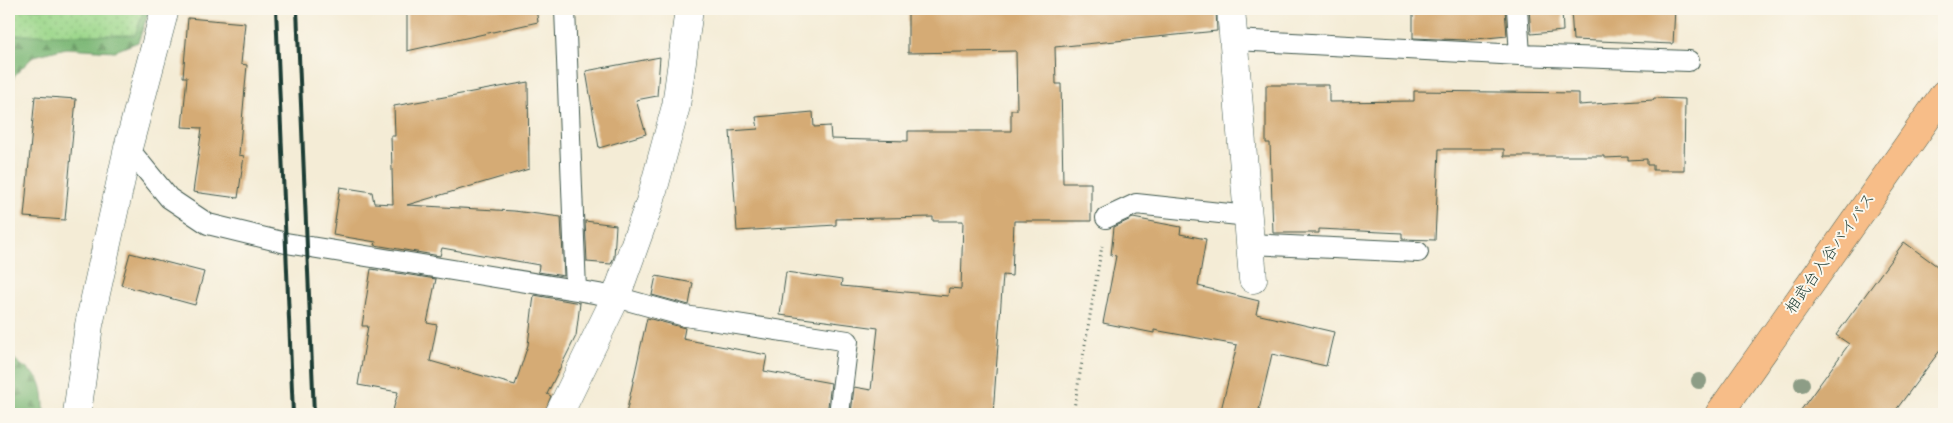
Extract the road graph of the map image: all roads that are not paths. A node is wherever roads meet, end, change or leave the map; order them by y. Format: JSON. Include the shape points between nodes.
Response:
{"nodes":[{"id":1,"x":165,"y":9,"type":"edge"},
{"id":2,"x":565,"y":9,"type":"edge"},
{"id":3,"x":689,"y":9,"type":"edge"},
{"id":4,"x":1231,"y":9,"type":"edge"},
{"id":5,"x":1517,"y":9,"type":"edge"},
{"id":6,"x":1234,"y":40,"type":"junction"},
{"id":7,"x":1520,"y":55,"type":"junction"},
{"id":8,"x":1689,"y":61,"type":"dead end"},
{"id":9,"x":1944,"y":94,"type":"edge"},
{"id":10,"x":128,"y":148,"type":"junction"},
{"id":11,"x":1248,"y":216,"type":"junction"},
{"id":12,"x":1106,"y":218,"type":"road end"},
{"id":13,"x":1250,"y":244,"type":"junction"},
{"id":14,"x":1418,"y":252,"type":"dead end"},
{"id":15,"x":1252,"y":279,"type":"dead end"},
{"id":16,"x":576,"y":290,"type":"junction"},
{"id":17,"x":616,"y":298,"type":"junction"},
{"id":18,"x":77,"y":414,"type":"edge"},
{"id":19,"x":559,"y":414,"type":"edge"},
{"id":20,"x":839,"y":414,"type":"edge"},
{"id":21,"x":1719,"y":414,"type":"edge"}],
"edges":[{"from":1,"to":10,"type":"street"},
{"from":2,"to":16,"type":"lane"},
{"from":3,"to":17,"type":"street","via":[[676,106],[650,202]]},
{"from":4,"to":6,"type":"street"},
{"from":5,"to":7,"type":"lane"},
{"from":6,"to":7,"type":"lane"},
{"from":6,"to":11,"type":"street"},
{"from":7,"to":8,"type":"lane"},
{"from":9,"to":21,"type":"main road","name":"相武台入谷バイパス"},
{"from":10,"to":16,"type":"lane","via":[[169,198],[208,224],[286,243]]},
{"from":10,"to":18,"type":"street","via":[[89,326]]},
{"from":11,"to":12,"type":"lane","via":[[1136,204]]},
{"from":11,"to":13,"type":"street"},
{"from":13,"to":14,"type":"lane"},
{"from":13,"to":15,"type":"street"},
{"from":16,"to":17,"type":"lane"},
{"from":17,"to":19,"type":"street"},
{"from":17,"to":20,"type":"lane","via":[[685,316],[848,341]]}]}
